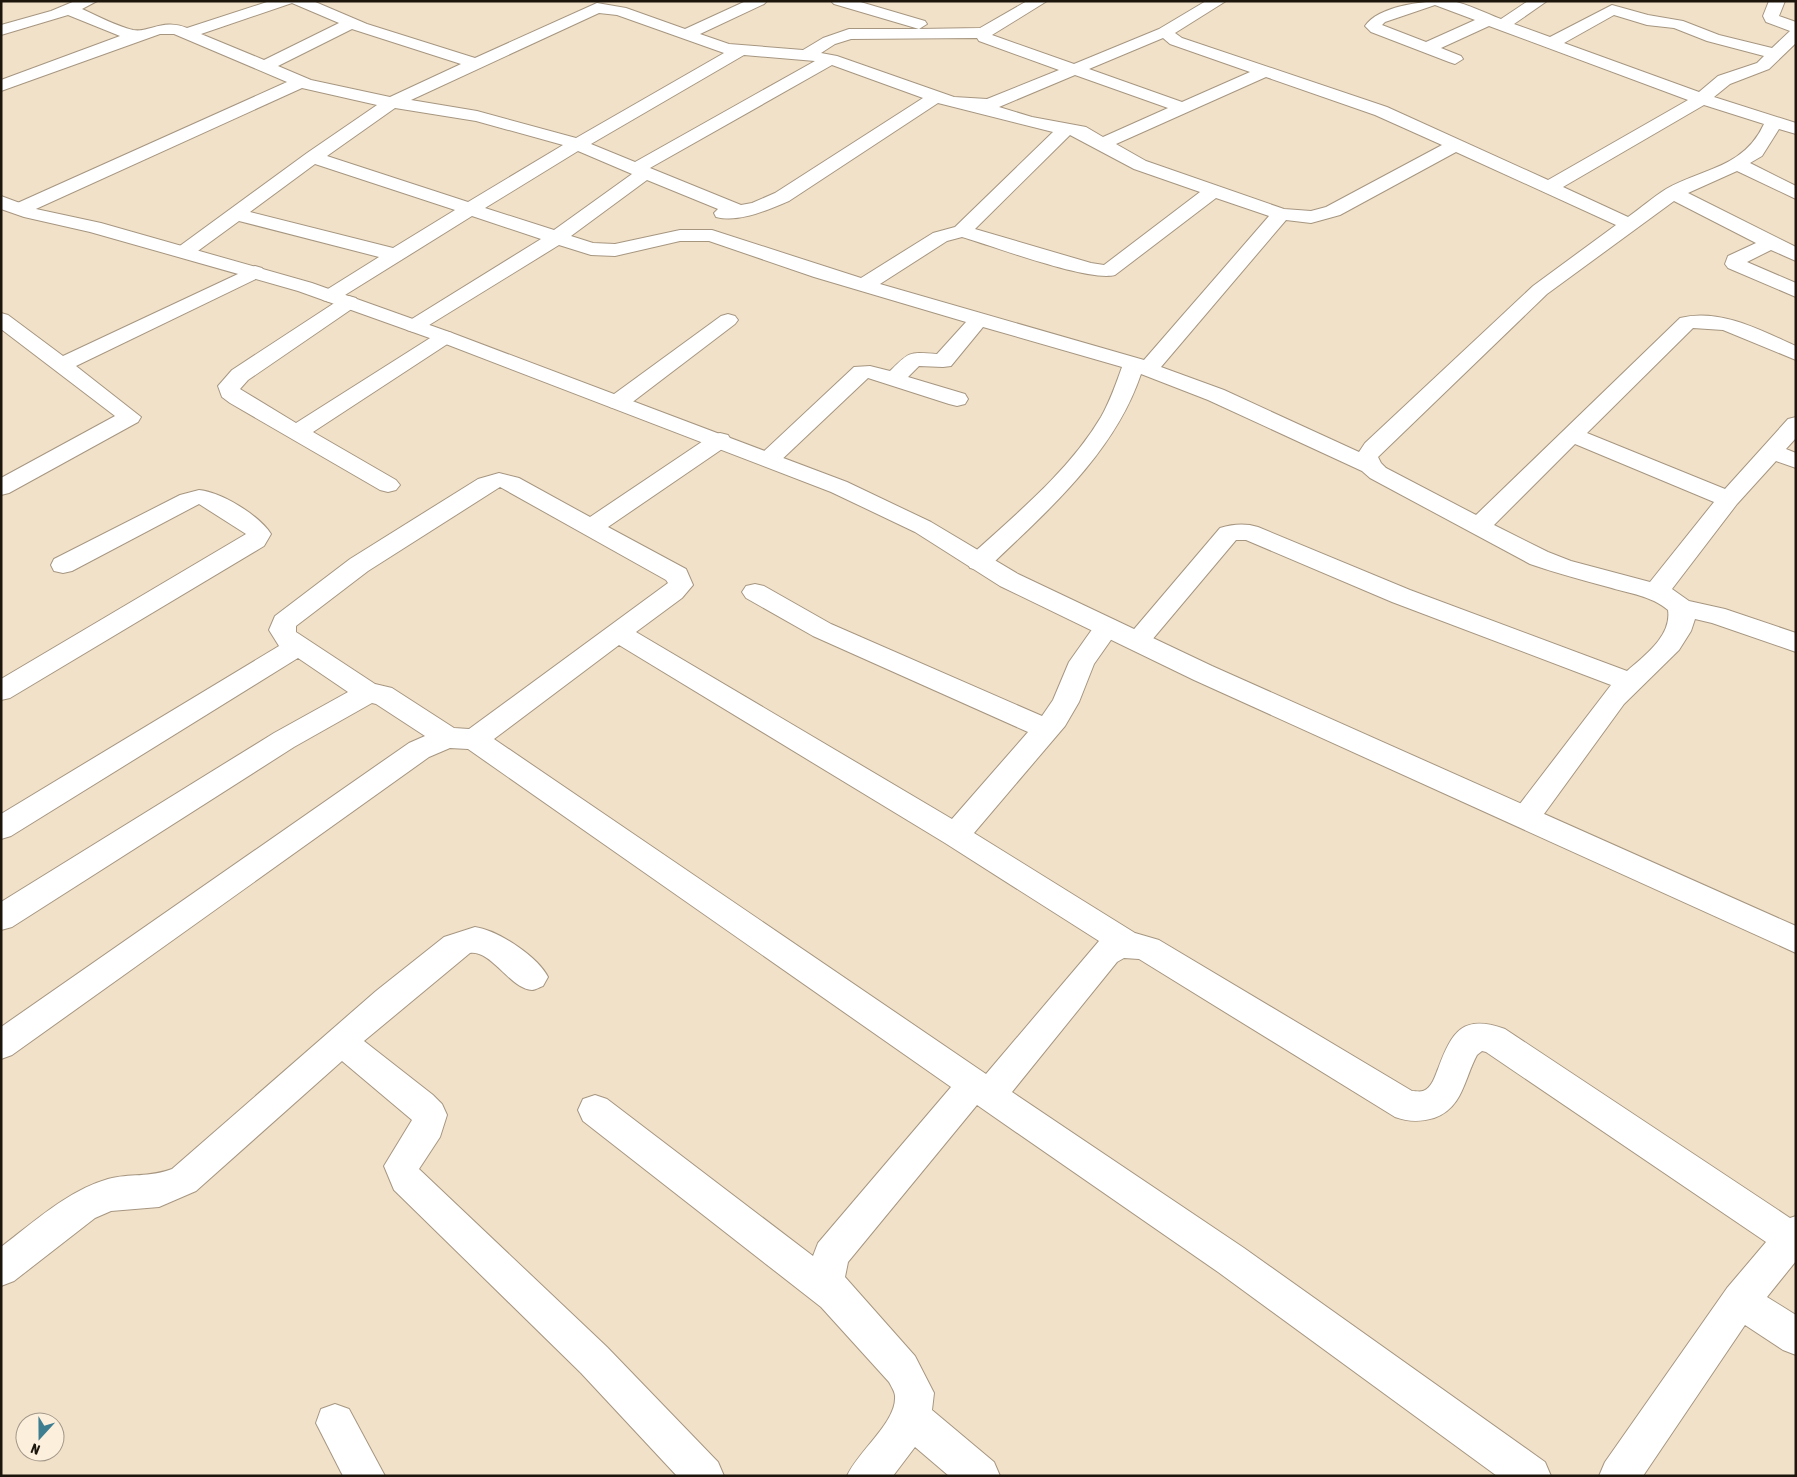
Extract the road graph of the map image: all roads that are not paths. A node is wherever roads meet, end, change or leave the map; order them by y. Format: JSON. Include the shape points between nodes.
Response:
{"nodes":[{"id":1,"x":89,"y":1,"type":"edge"},
{"id":2,"x":286,"y":1,"type":"edge"},
{"id":3,"x":299,"y":1,"type":"edge"},
{"id":4,"x":759,"y":1,"type":"edge"},
{"id":5,"x":839,"y":1,"type":"edge"},
{"id":6,"x":880,"y":1,"type":"edge"},
{"id":7,"x":1009,"y":1,"type":"edge"},
{"id":8,"x":1218,"y":1,"type":"edge"},
{"id":9,"x":1432,"y":1,"type":"edge"},
{"id":10,"x":1438,"y":1,"type":"edge"},
{"id":11,"x":1539,"y":1,"type":"edge"},
{"id":12,"x":1777,"y":1,"type":"edge"},
{"id":13,"x":611,"y":4,"type":"edge"},
{"id":14,"x":1033,"y":5,"type":"edge"},
{"id":15,"x":70,"y":10,"type":"junction"},
{"id":16,"x":1495,"y":22,"type":"junction"},
{"id":17,"x":352,"y":23,"type":"junction"},
{"id":18,"x":1796,"y":28,"type":"edge"},
{"id":19,"x":921,"y":29,"type":"junction"},
{"id":20,"x":1,"y":30,"type":"edge"},
{"id":21,"x":1165,"y":32,"type":"junction"},
{"id":22,"x":188,"y":33,"type":"junction"},
{"id":23,"x":984,"y":33,"type":"junction"},
{"id":24,"x":1796,"y":34,"type":"edge"},
{"id":25,"x":685,"y":35,"type":"junction"},
{"id":26,"x":134,"y":36,"type":"junction"},
{"id":27,"x":1552,"y":43,"type":"junction"},
{"id":28,"x":1426,"y":48,"type":"junction"},
{"id":29,"x":741,"y":50,"type":"junction"},
{"id":30,"x":808,"y":54,"type":"junction"},
{"id":31,"x":1775,"y":54,"type":"junction"},
{"id":32,"x":831,"y":59,"type":"junction"},
{"id":33,"x":1455,"y":60,"type":"dead end"},
{"id":34,"x":474,"y":63,"type":"junction"},
{"id":35,"x":264,"y":67,"type":"junction"},
{"id":36,"x":1077,"y":69,"type":"junction"},
{"id":37,"x":1264,"y":72,"type":"junction"},
{"id":38,"x":5,"y":81,"type":"edge"},
{"id":39,"x":301,"y":82,"type":"junction"},
{"id":40,"x":936,"y":97,"type":"junction"},
{"id":41,"x":1702,"y":99,"type":"junction"},
{"id":42,"x":393,"y":102,"type":"junction"},
{"id":43,"x":978,"y":106,"type":"junction"},
{"id":44,"x":1181,"y":107,"type":"junction"},
{"id":45,"x":1774,"y":122,"type":"junction"},
{"id":46,"x":1067,"y":128,"type":"junction"},
{"id":47,"x":1796,"y":128,"type":"edge"},
{"id":48,"x":1103,"y":143,"type":"junction"},
{"id":49,"x":578,"y":144,"type":"junction"},
{"id":50,"x":1456,"y":145,"type":"junction"},
{"id":51,"x":313,"y":157,"type":"junction"},
{"id":52,"x":1738,"y":164,"type":"junction"},
{"id":53,"x":640,"y":171,"type":"junction"},
{"id":54,"x":1548,"y":188,"type":"junction"},
{"id":55,"x":1214,"y":191,"type":"junction"},
{"id":56,"x":1673,"y":193,"type":"junction"},
{"id":57,"x":1796,"y":193,"type":"edge"},
{"id":58,"x":10,"y":205,"type":"edge"},
{"id":59,"x":468,"y":209,"type":"junction"},
{"id":60,"x":740,"y":211,"type":"junction"},
{"id":61,"x":235,"y":214,"type":"junction"},
{"id":62,"x":1281,"y":214,"type":"junction"},
{"id":63,"x":1629,"y":224,"type":"junction"},
{"id":64,"x":962,"y":231,"type":"junction"},
{"id":65,"x":694,"y":232,"type":"junction"},
{"id":66,"x":556,"y":238,"type":"junction"},
{"id":67,"x":1771,"y":243,"type":"junction"},
{"id":68,"x":184,"y":252,"type":"junction"},
{"id":69,"x":395,"y":255,"type":"junction"},
{"id":70,"x":1796,"y":255,"type":"edge"},
{"id":71,"x":255,"y":272,"type":"junction"},
{"id":72,"x":864,"y":286,"type":"junction"},
{"id":73,"x":1796,"y":292,"type":"edge"},
{"id":74,"x":340,"y":299,"type":"junction"},
{"id":75,"x":1,"y":319,"type":"edge"},
{"id":76,"x":979,"y":319,"type":"junction"},
{"id":77,"x":728,"y":320,"type":"dead end"},
{"id":78,"x":414,"y":326,"type":"junction"},
{"id":79,"x":445,"y":337,"type":"junction"},
{"id":80,"x":1796,"y":354,"type":"edge"},
{"id":81,"x":63,"y":364,"type":"junction"},
{"id":82,"x":1141,"y":367,"type":"junction"},
{"id":83,"x":894,"y":379,"type":"junction"},
{"id":84,"x":957,"y":399,"type":"dead end"},
{"id":85,"x":618,"y":402,"type":"junction"},
{"id":86,"x":1796,"y":424,"type":"edge"},
{"id":87,"x":297,"y":432,"type":"junction"},
{"id":88,"x":1572,"y":435,"type":"junction"},
{"id":89,"x":720,"y":440,"type":"junction"},
{"id":90,"x":1772,"y":451,"type":"junction"},
{"id":91,"x":769,"y":459,"type":"junction"},
{"id":92,"x":1796,"y":461,"type":"edge"},
{"id":93,"x":1370,"y":466,"type":"junction"},
{"id":94,"x":388,"y":485,"type":"dead end"},
{"id":95,"x":1,"y":488,"type":"edge"},
{"id":96,"x":1729,"y":499,"type":"junction"},
{"id":97,"x":1479,"y":526,"type":"junction"},
{"id":98,"x":591,"y":527,"type":"junction"},
{"id":99,"x":979,"y":562,"type":"junction"},
{"id":100,"x":63,"y":565,"type":"dead end"},
{"id":101,"x":755,"y":592,"type":"dead end"},
{"id":102,"x":1656,"y":592,"type":"junction"},
{"id":103,"x":1681,"y":608,"type":"junction"},
{"id":104,"x":1107,"y":627,"type":"junction"},
{"id":105,"x":616,"y":632,"type":"junction"},
{"id":106,"x":1137,"y":641,"type":"junction"},
{"id":107,"x":1796,"y":643,"type":"edge"},
{"id":108,"x":298,"y":646,"type":"junction"},
{"id":109,"x":1629,"y":682,"type":"junction"},
{"id":110,"x":1,"y":691,"type":"edge"},
{"id":111,"x":368,"y":693,"type":"junction"},
{"id":112,"x":1046,"y":729,"type":"junction"},
{"id":113,"x":461,"y":739,"type":"junction"},
{"id":114,"x":1526,"y":817,"type":"junction"},
{"id":115,"x":1,"y":828,"type":"edge"},
{"id":116,"x":955,"y":835,"type":"junction"},
{"id":117,"x":1,"y":918,"type":"edge"},
{"id":118,"x":1796,"y":940,"type":"edge"},
{"id":119,"x":1126,"y":943,"type":"junction"},
{"id":120,"x":532,"y":977,"type":"dead end"},
{"id":121,"x":342,"y":1042,"type":"junction"},
{"id":122,"x":1,"y":1045,"type":"edge"},
{"id":123,"x":982,"y":1090,"type":"junction"},
{"id":124,"x":595,"y":1110,"type":"dead end"},
{"id":125,"x":1793,"y":1236,"type":"edge"},
{"id":126,"x":1,"y":1268,"type":"edge"},
{"id":127,"x":834,"y":1294,"type":"junction"},
{"id":128,"x":1740,"y":1301,"type":"junction"},
{"id":129,"x":1796,"y":1337,"type":"edge"},
{"id":130,"x":911,"y":1418,"type":"junction"},
{"id":131,"x":335,"y":1424,"type":"dead end"},
{"id":132,"x":1624,"y":1474,"type":"edge"},
{"id":133,"x":365,"y":1476,"type":"edge"},
{"id":134,"x":704,"y":1476,"type":"edge"},
{"id":135,"x":867,"y":1476,"type":"edge"},
{"id":136,"x":980,"y":1476,"type":"edge"},
{"id":137,"x":1531,"y":1476,"type":"edge"}],
"edges":[{"from":1,"to":15,"type":"street"},
{"from":2,"to":22,"type":"street"},
{"from":3,"to":17,"type":"street"},
{"from":4,"to":25,"type":"street"},
{"from":5,"to":19,"type":"street"},
{"from":6,"to":19,"type":"street","via":[[924,16],[929,20]]},
{"from":7,"to":14,"type":"street"},
{"from":8,"to":21,"type":"street"},
{"from":9,"to":28,"type":"street","via":[[1379,20],[1373,26]]},
{"from":10,"to":16,"type":"street"},
{"from":11,"to":16,"type":"street"},
{"from":12,"to":18,"type":"street","via":[[1772,19]]},
{"from":13,"to":25,"type":"street"},
{"from":13,"to":34,"type":"street","via":[[587,11]]},
{"from":14,"to":23,"type":"street"},
{"from":15,"to":20,"type":"street"},
{"from":15,"to":26,"type":"street"},
{"from":16,"to":27,"type":"street"},
{"from":16,"to":28,"type":"street"},
{"from":17,"to":34,"type":"street"},
{"from":17,"to":35,"type":"street"},
{"from":19,"to":23,"type":"street"},
{"from":19,"to":30,"type":"street","via":[[849,34]]},
{"from":21,"to":36,"type":"street"},
{"from":21,"to":37,"type":"street","via":[[1176,41]]},
{"from":22,"to":26,"type":"street","via":[[160,29]]},
{"from":22,"to":35,"type":"street"},
{"from":23,"to":36,"type":"street","via":[[984,38],[991,41]]},
{"from":24,"to":31,"type":"street"},
{"from":25,"to":29,"type":"street","via":[[712,45]]},
{"from":26,"to":38,"type":"street"},
{"from":27,"to":31,"type":"street","via":[[1612,10],[1677,24],[1713,38]]},
{"from":27,"to":41,"type":"street"},
{"from":28,"to":33,"type":"street"},
{"from":29,"to":30,"type":"street"},
{"from":29,"to":49,"type":"street"},
{"from":30,"to":32,"type":"street"},
{"from":31,"to":41,"type":"street","via":[[1756,70],[1724,80]]},
{"from":32,"to":40,"type":"street"},
{"from":32,"to":53,"type":"street"},
{"from":34,"to":42,"type":"street"},
{"from":35,"to":39,"type":"street"},
{"from":36,"to":43,"type":"street","via":[[991,104]]},
{"from":36,"to":44,"type":"street"},
{"from":37,"to":44,"type":"street"},
{"from":37,"to":50,"type":"street","via":[[1381,111]]},
{"from":39,"to":42,"type":"street","via":[[344,94]]},
{"from":39,"to":58,"type":"street"},
{"from":40,"to":43,"type":"street"},
{"from":40,"to":60,"type":"street","via":[[782,197]]},
{"from":41,"to":45,"type":"street"},
{"from":41,"to":54,"type":"street"},
{"from":42,"to":49,"type":"street","via":[[477,116]]},
{"from":42,"to":51,"type":"street"},
{"from":43,"to":46,"type":"street","via":[[1029,122]]},
{"from":44,"to":48,"type":"street"},
{"from":45,"to":47,"type":"street"},
{"from":45,"to":52,"type":"street","via":[[1756,152]]},
{"from":46,"to":48,"type":"street"},
{"from":46,"to":64,"type":"street"},
{"from":48,"to":55,"type":"street","via":[[1140,165]]},
{"from":49,"to":53,"type":"street"},
{"from":49,"to":59,"type":"street"},
{"from":50,"to":54,"type":"street"},
{"from":50,"to":62,"type":"street","via":[[1333,211],[1311,216]]},
{"from":51,"to":59,"type":"street"},
{"from":51,"to":61,"type":"street"},
{"from":52,"to":56,"type":"street"},
{"from":52,"to":57,"type":"street"},
{"from":53,"to":60,"type":"street"},
{"from":53,"to":66,"type":"street"},
{"from":54,"to":63,"type":"street"},
{"from":55,"to":62,"type":"street"},
{"from":55,"to":64,"type":"street","via":[[1108,271],[1088,269]]},
{"from":56,"to":63,"type":"street"},
{"from":56,"to":67,"type":"street"},
{"from":58,"to":68,"type":"street"},
{"from":59,"to":66,"type":"street"},
{"from":59,"to":69,"type":"street"},
{"from":60,"to":65,"type":"street","via":[[713,217]]},
{"from":61,"to":68,"type":"street"},
{"from":61,"to":69,"type":"street"},
{"from":62,"to":82,"type":"street"},
{"from":63,"to":93,"type":"street","via":[[1540,290],[1372,448],[1367,457]]},
{"from":64,"to":72,"type":"street","via":[[940,237]]},
{"from":65,"to":66,"type":"street","via":[[612,251],[591,249]]},
{"from":65,"to":72,"type":"street"},
{"from":66,"to":78,"type":"street"},
{"from":67,"to":70,"type":"street"},
{"from":67,"to":73,"type":"street","via":[[1735,260],[1735,264]]},
{"from":68,"to":71,"type":"street"},
{"from":69,"to":74,"type":"street"},
{"from":71,"to":74,"type":"street"},
{"from":71,"to":81,"type":"street"},
{"from":72,"to":76,"type":"street"},
{"from":74,"to":78,"type":"street"},
{"from":74,"to":87,"type":"street","via":[[240,374],[229,386],[230,392],[238,398]]},
{"from":75,"to":81,"type":"street"},
{"from":76,"to":82,"type":"street"},
{"from":76,"to":83,"type":"street","via":[[943,361],[914,358]]},
{"from":77,"to":85,"type":"street"},
{"from":78,"to":79,"type":"street"},
{"from":79,"to":85,"type":"street"},
{"from":79,"to":87,"type":"street"},
{"from":80,"to":88,"type":"street","via":[[1718,322],[1687,322]]},
{"from":81,"to":95,"type":"street","via":[[130,417]]},
{"from":82,"to":93,"type":"street","via":[[1216,395]]},
{"from":82,"to":99,"type":"street","via":[[1108,424],[1088,450],[1039,505]]},
{"from":83,"to":84,"type":"street"},
{"from":83,"to":91,"type":"street","via":[[870,372],[858,374]]},
{"from":85,"to":89,"type":"street"},
{"from":86,"to":90,"type":"street"},
{"from":87,"to":94,"type":"street"},
{"from":88,"to":96,"type":"street"},
{"from":88,"to":97,"type":"street"},
{"from":89,"to":91,"type":"street"},
{"from":89,"to":98,"type":"street"},
{"from":90,"to":92,"type":"street"},
{"from":90,"to":96,"type":"street"},
{"from":91,"to":99,"type":"street","via":[[880,505]]},
{"from":93,"to":97,"type":"street"},
{"from":96,"to":102,"type":"street"},
{"from":97,"to":102,"type":"street","via":[[1555,564]]},
{"from":98,"to":105,"type":"street","via":[[677,575],[681,584]]},
{"from":98,"to":108,"type":"street","via":[[511,483],[499,480],[486,484],[359,565],[284,622],[282,630],[286,638]]},
{"from":99,"to":104,"type":"street"},
{"from":100,"to":110,"type":"street","via":[[199,497],[209,498],[259,534],[255,540]]},
{"from":101,"to":112,"type":"street","via":[[822,630]]},
{"from":102,"to":103,"type":"street"},
{"from":103,"to":107,"type":"street","via":[[1716,615]]},
{"from":103,"to":109,"type":"street","via":[[1684,618],[1678,631],[1654,663]]},
{"from":104,"to":106,"type":"street"},
{"from":104,"to":112,"type":"street","via":[[1082,662],[1066,702]]},
{"from":105,"to":113,"type":"street"},
{"from":105,"to":116,"type":"street"},
{"from":106,"to":109,"type":"street","via":[[1229,533],[1249,532],[1401,596]]},
{"from":106,"to":114,"type":"street"},
{"from":108,"to":111,"type":"street"},
{"from":108,"to":115,"type":"street"},
{"from":109,"to":114,"type":"street"},
{"from":111,"to":113,"type":"street","via":[[383,695]]},
{"from":111,"to":117,"type":"street","via":[[284,740]]},
{"from":112,"to":116,"type":"street"},
{"from":113,"to":122,"type":"street","via":[[419,750]]},
{"from":113,"to":123,"type":"street"},
{"from":114,"to":118,"type":"street"},
{"from":116,"to":119,"type":"street"},
{"from":119,"to":123,"type":"street","via":[[1106,953]]},
{"from":119,"to":125,"type":"street","via":[[1148,949],[1407,1106],[1422,1108],[1433,1105],[1448,1086],[1466,1044],[1478,1036],[1494,1039]]},
{"from":120,"to":121,"type":"street","via":[[490,946],[479,940],[466,941],[455,946]]},
{"from":121,"to":126,"type":"street","via":[[184,1180],[159,1190],[109,1195],[83,1206]]},
{"from":121,"to":134,"type":"street","via":[[430,1115],[428,1126],[401,1166],[406,1179],[587,1353]]},
{"from":123,"to":127,"type":"street","via":[[831,1255],[827,1277]]},
{"from":123,"to":137,"type":"street","via":[[1231,1260]]},
{"from":124,"to":127,"type":"street"},
{"from":125,"to":128,"type":"street"},
{"from":127,"to":130,"type":"street","via":[[902,1369],[914,1393]]},
{"from":128,"to":129,"type":"street"},
{"from":128,"to":132,"type":"street"},
{"from":130,"to":135,"type":"street","via":[[896,1442]]},
{"from":130,"to":136,"type":"street"},
{"from":131,"to":133,"type":"street"}]}
